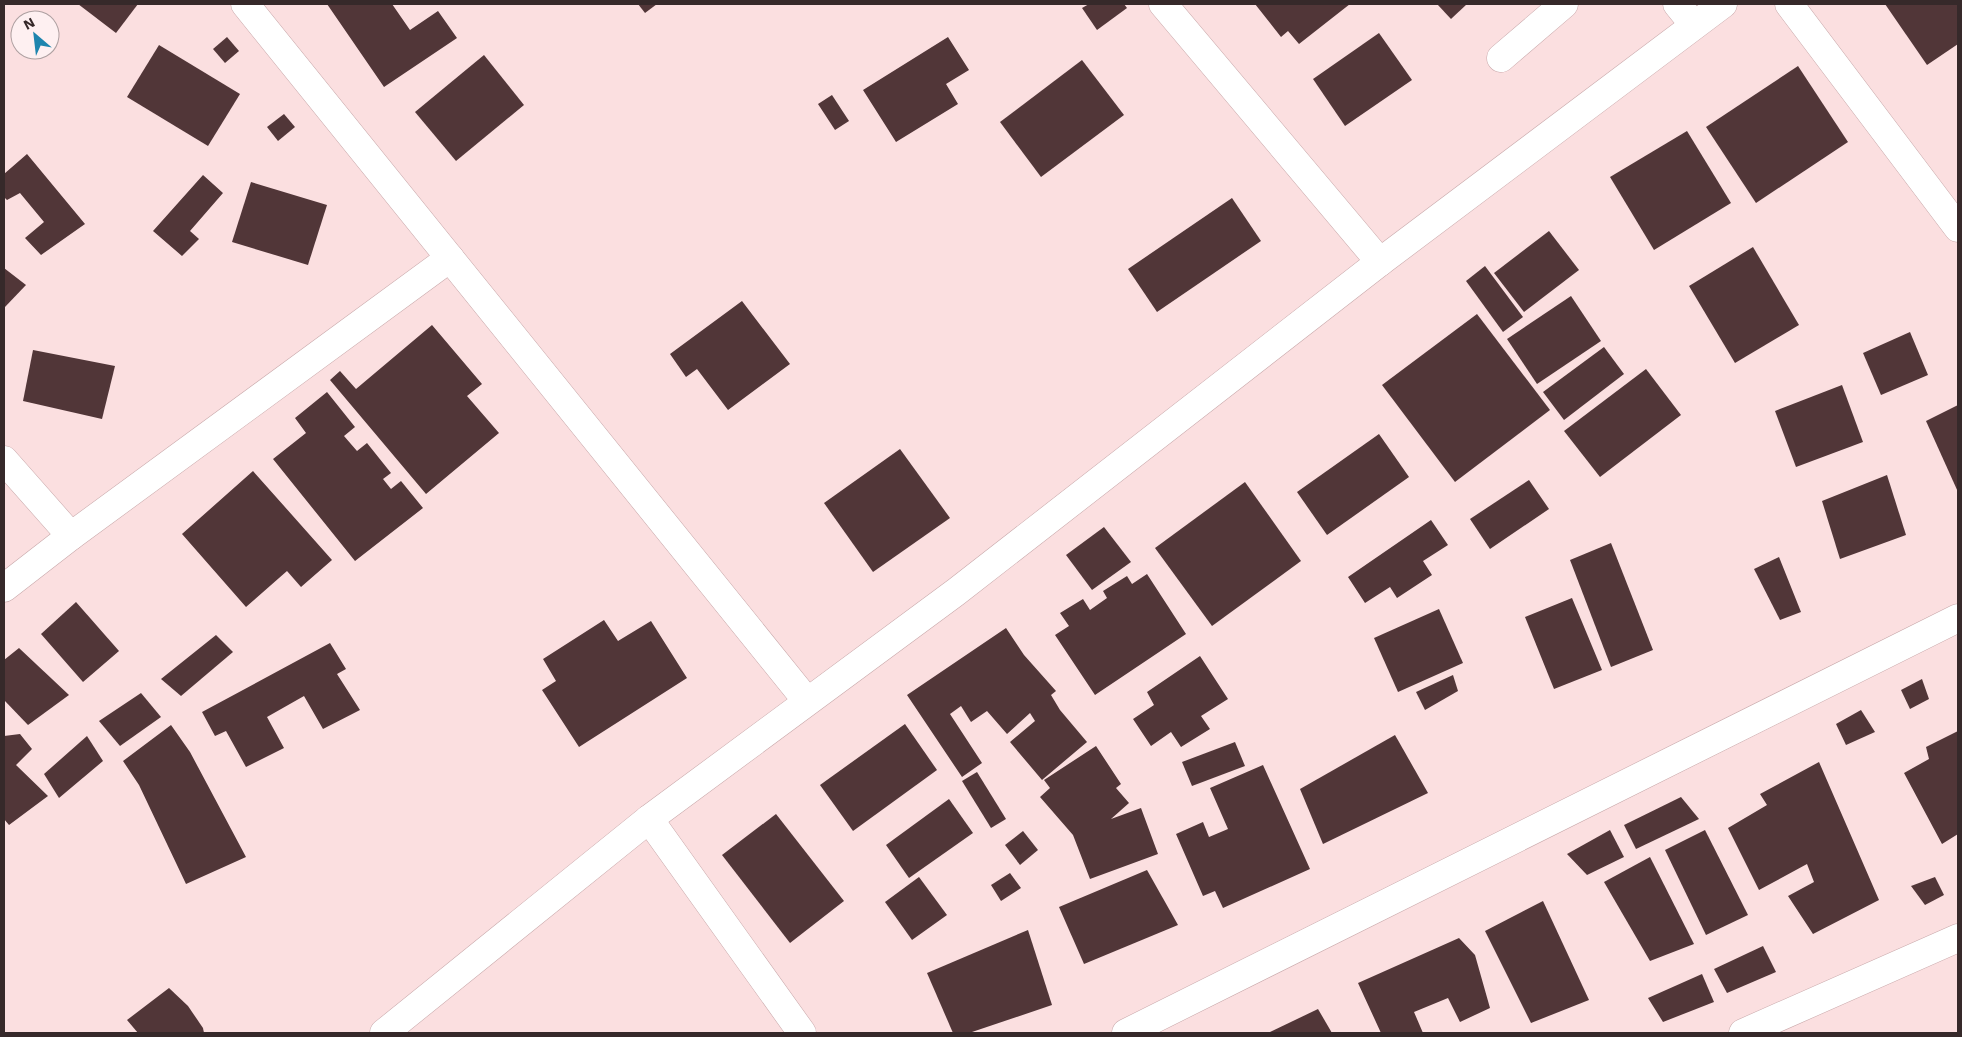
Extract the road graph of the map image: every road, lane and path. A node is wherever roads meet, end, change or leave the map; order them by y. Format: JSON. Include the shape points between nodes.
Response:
{"nodes":[{"id":1,"x":244,"y":4,"type":"edge"},
{"id":2,"x":1163,"y":4,"type":"edge"},
{"id":3,"x":1564,"y":4,"type":"edge"},
{"id":4,"x":1677,"y":4,"type":"edge"},
{"id":5,"x":1723,"y":4,"type":"edge"},
{"id":6,"x":1788,"y":4,"type":"edge"},
{"id":7,"x":1694,"y":25,"type":"junction"},
{"id":8,"x":1500,"y":58,"type":"dead end"},
{"id":9,"x":1958,"y":228,"type":"edge"},
{"id":10,"x":450,"y":258,"type":"junction"},
{"id":11,"x":1380,"y":262,"type":"junction"},
{"id":12,"x":4,"y":460,"type":"edge"},
{"id":13,"x":71,"y":536,"type":"junction"},
{"id":14,"x":4,"y":588,"type":"edge"},
{"id":15,"x":1958,"y":618,"type":"edge"},
{"id":16,"x":807,"y":701,"type":"junction"},
{"id":17,"x":649,"y":819,"type":"junction"},
{"id":18,"x":1958,"y":938,"type":"edge"},
{"id":19,"x":384,"y":1033,"type":"edge"},
{"id":20,"x":802,"y":1033,"type":"edge"},
{"id":21,"x":1126,"y":1033,"type":"edge"},
{"id":22,"x":1743,"y":1033,"type":"edge"}],
"edges":[{"from":1,"to":10,"type":"street"},
{"from":2,"to":11,"type":"street"},
{"from":3,"to":8,"type":"street"},
{"from":4,"to":7,"type":"street"},
{"from":5,"to":7,"type":"street"},
{"from":6,"to":9,"type":"street"},
{"from":7,"to":11,"type":"street"},
{"from":10,"to":13,"type":"street"},
{"from":10,"to":16,"type":"street"},
{"from":11,"to":16,"type":"street","via":[[964,586]]},
{"from":12,"to":13,"type":"street"},
{"from":13,"to":14,"type":"street"},
{"from":15,"to":21,"type":"street"},
{"from":16,"to":17,"type":"street"},
{"from":17,"to":19,"type":"street"},
{"from":17,"to":20,"type":"street"},
{"from":18,"to":22,"type":"street"}]}
